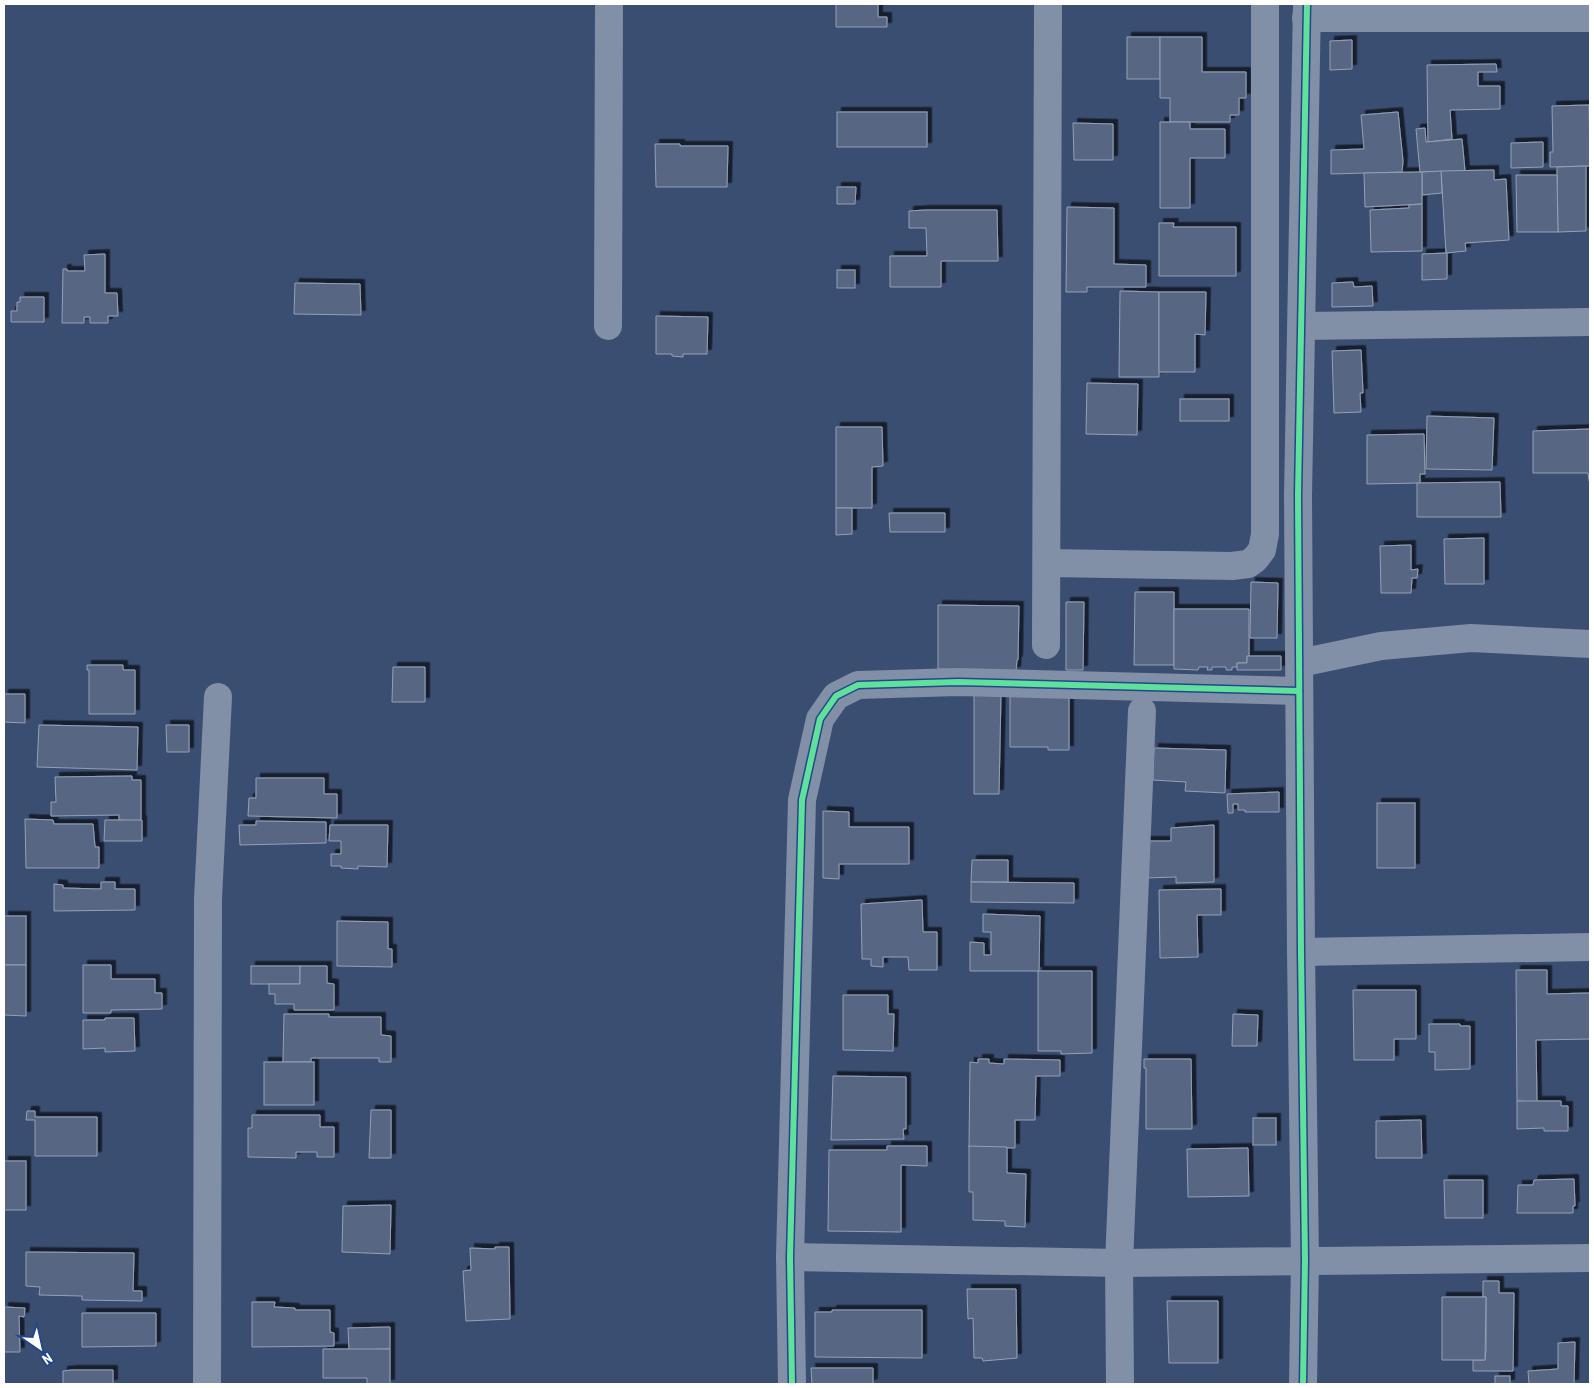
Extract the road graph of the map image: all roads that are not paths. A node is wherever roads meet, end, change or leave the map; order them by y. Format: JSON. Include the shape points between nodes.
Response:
{"nodes":[{"id":1,"x":608,"y":4,"type":"edge"},
{"id":2,"x":1048,"y":4,"type":"edge"},
{"id":3,"x":1265,"y":4,"type":"edge"},
{"id":4,"x":1307,"y":11,"type":"edge"},
{"id":5,"x":1590,"y":18,"type":"edge"},
{"id":6,"x":1590,"y":322,"type":"edge"},
{"id":7,"x":608,"y":326,"type":"dead end"},
{"id":8,"x":1302,"y":326,"type":"junction"},
{"id":9,"x":1047,"y":563,"type":"junction"},
{"id":10,"x":1590,"y":644,"type":"edge"},
{"id":11,"x":1046,"y":646,"type":"dead end"},
{"id":12,"x":1300,"y":662,"type":"junction"},
{"id":13,"x":1300,"y":691,"type":"junction"},
{"id":14,"x":218,"y":698,"type":"dead end"},
{"id":15,"x":1142,"y":711,"type":"dead end"},
{"id":16,"x":1590,"y":947,"type":"edge"},
{"id":17,"x":1301,"y":952,"type":"junction"},
{"id":18,"x":790,"y":1256,"type":"junction"},
{"id":19,"x":1590,"y":1258,"type":"edge"},
{"id":20,"x":1305,"y":1260,"type":"junction"},
{"id":21,"x":1119,"y":1263,"type":"junction"},
{"id":22,"x":207,"y":1384,"type":"edge"},
{"id":23,"x":792,"y":1384,"type":"edge"},
{"id":24,"x":1120,"y":1384,"type":"edge"},
{"id":25,"x":1303,"y":1384,"type":"edge"}],
"edges":[{"from":1,"to":7,"type":"street"},
{"from":2,"to":9,"type":"street"},
{"from":3,"to":9,"type":"street","via":[[1266,442],[1262,550],[1248,564],[1232,566]]},
{"from":4,"to":5,"type":"street"},
{"from":4,"to":8,"type":"street"},
{"from":6,"to":8,"type":"street"},
{"from":8,"to":12,"type":"street","via":[[1298,495]]},
{"from":9,"to":11,"type":"street"},
{"from":10,"to":12,"type":"street","via":[[1471,638],[1381,646]]},
{"from":12,"to":13,"type":"street"},
{"from":13,"to":17,"type":"street"},
{"from":13,"to":18,"type":"street","via":[[958,682],[858,685],[836,696],[820,719],[802,800]]},
{"from":14,"to":22,"type":"street","via":[[208,899]]},
{"from":15,"to":21,"type":"street"},
{"from":16,"to":17,"type":"street"},
{"from":17,"to":20,"type":"street"},
{"from":18,"to":21,"type":"street"},
{"from":18,"to":23,"type":"street"},
{"from":19,"to":20,"type":"street"},
{"from":20,"to":21,"type":"street"},
{"from":20,"to":25,"type":"street"},
{"from":21,"to":24,"type":"street"}]}
